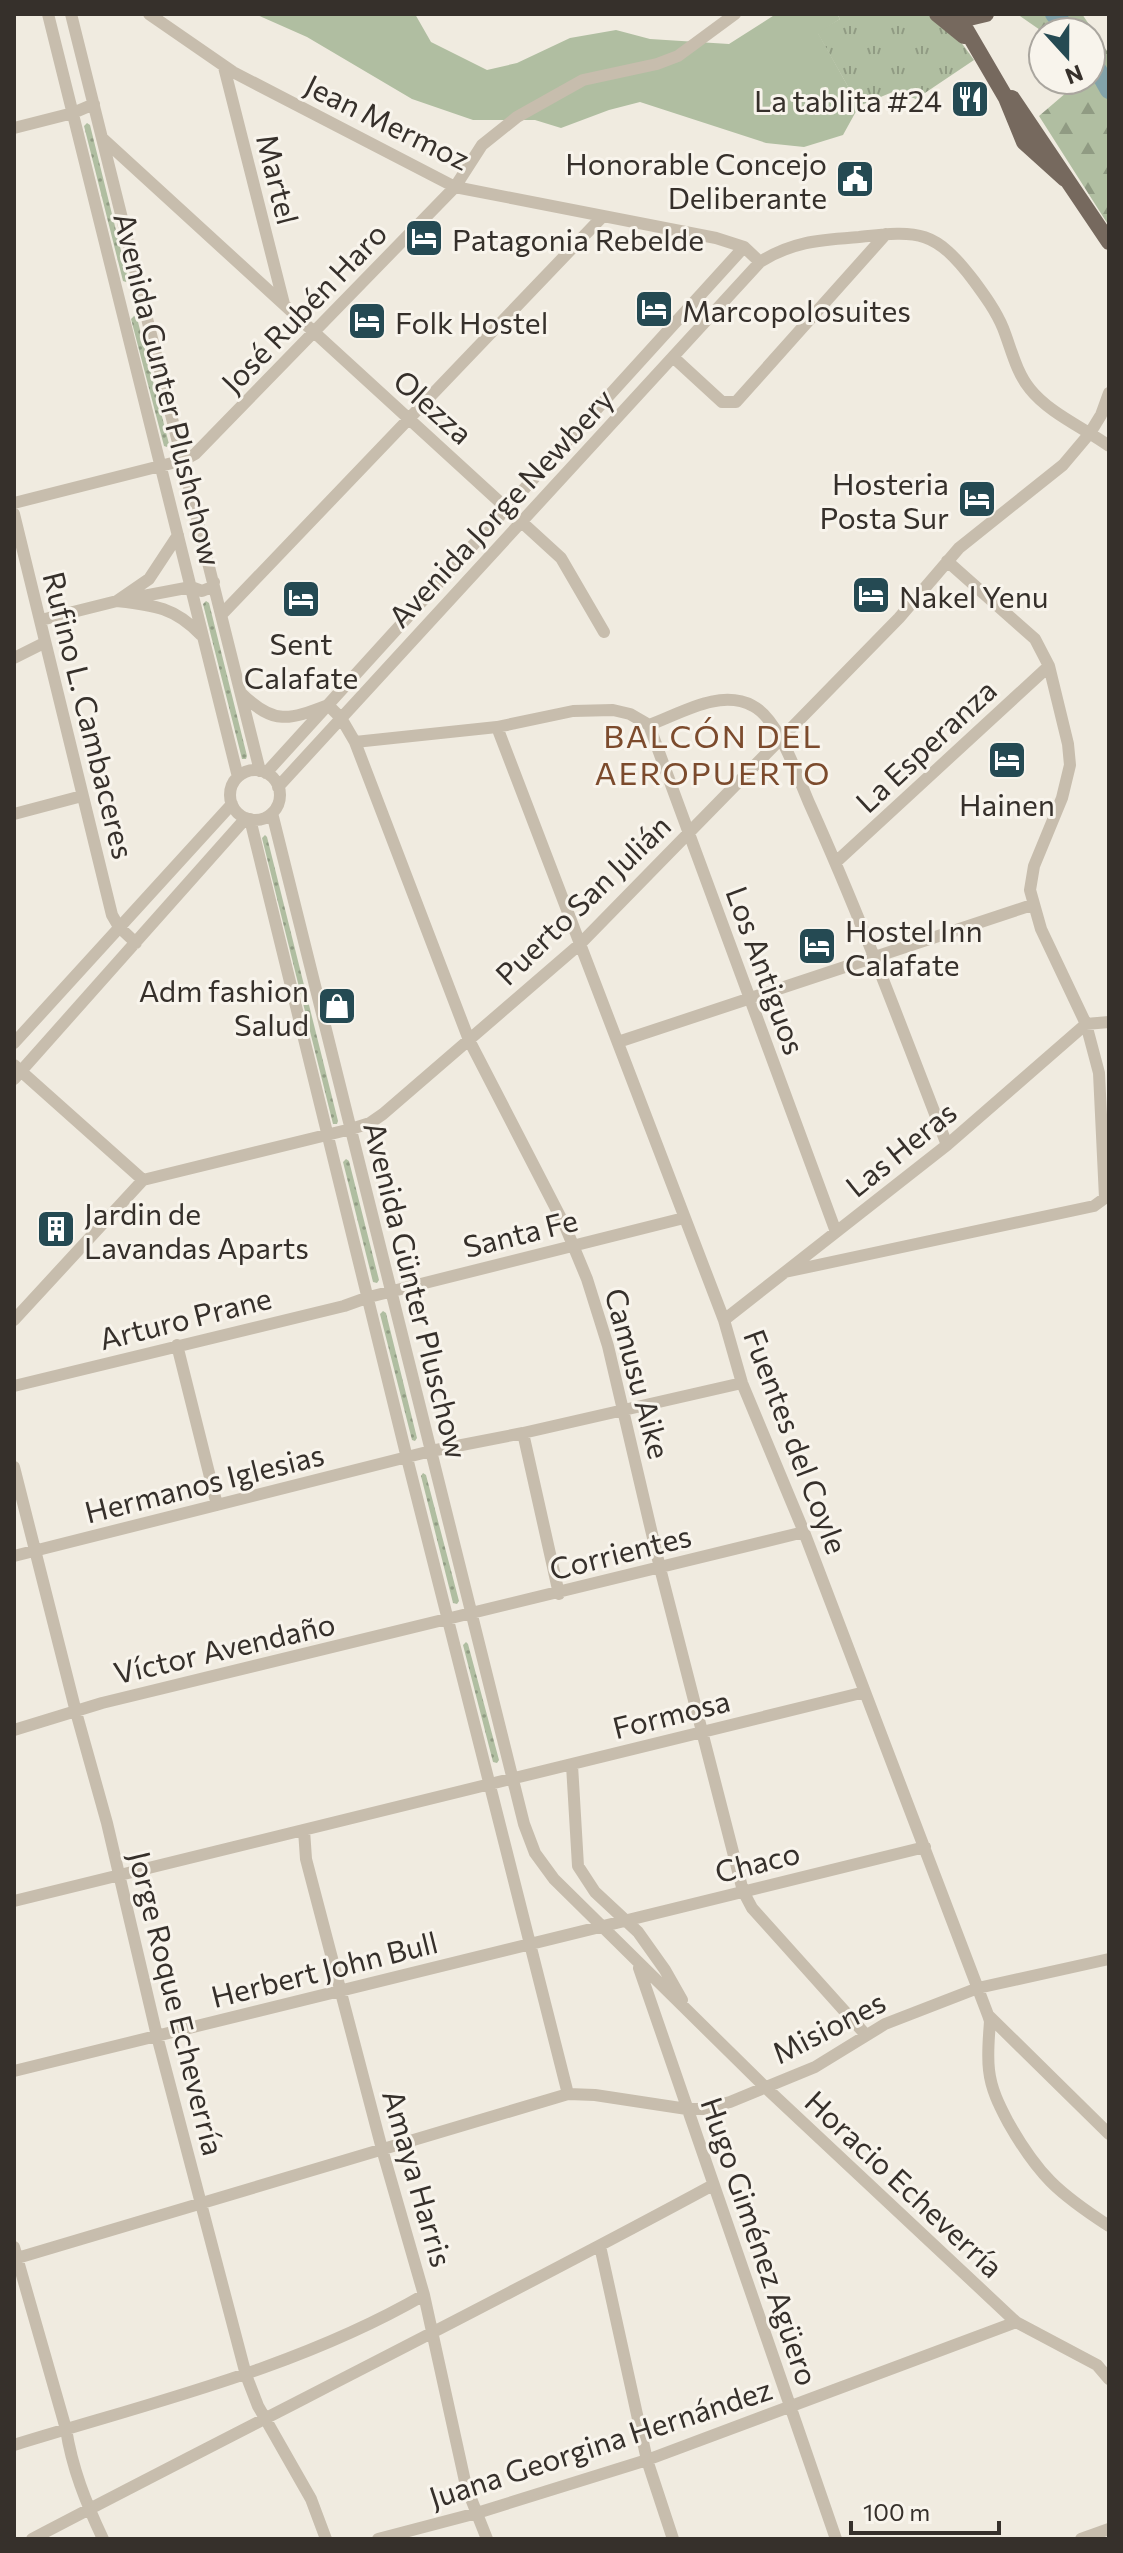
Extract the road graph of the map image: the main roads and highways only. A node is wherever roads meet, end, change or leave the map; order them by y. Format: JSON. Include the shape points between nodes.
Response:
{"nodes":[{"id":1,"x":937,"y":14,"type":"edge"},
{"id":2,"x":953,"y":15,"type":"edge"},
{"id":3,"x":984,"y":15,"type":"edge"},
{"id":4,"x":972,"y":42,"type":"junction"},
{"id":5,"x":1109,"y":242,"type":"edge"}],
"edges":[{"from":1,"to":4,"type":"main road"},
{"from":2,"to":3,"type":"main road"},
{"from":2,"to":4,"type":"main road"},
{"from":3,"to":4,"type":"main road"},
{"from":4,"to":5,"type":"main road"}]}
